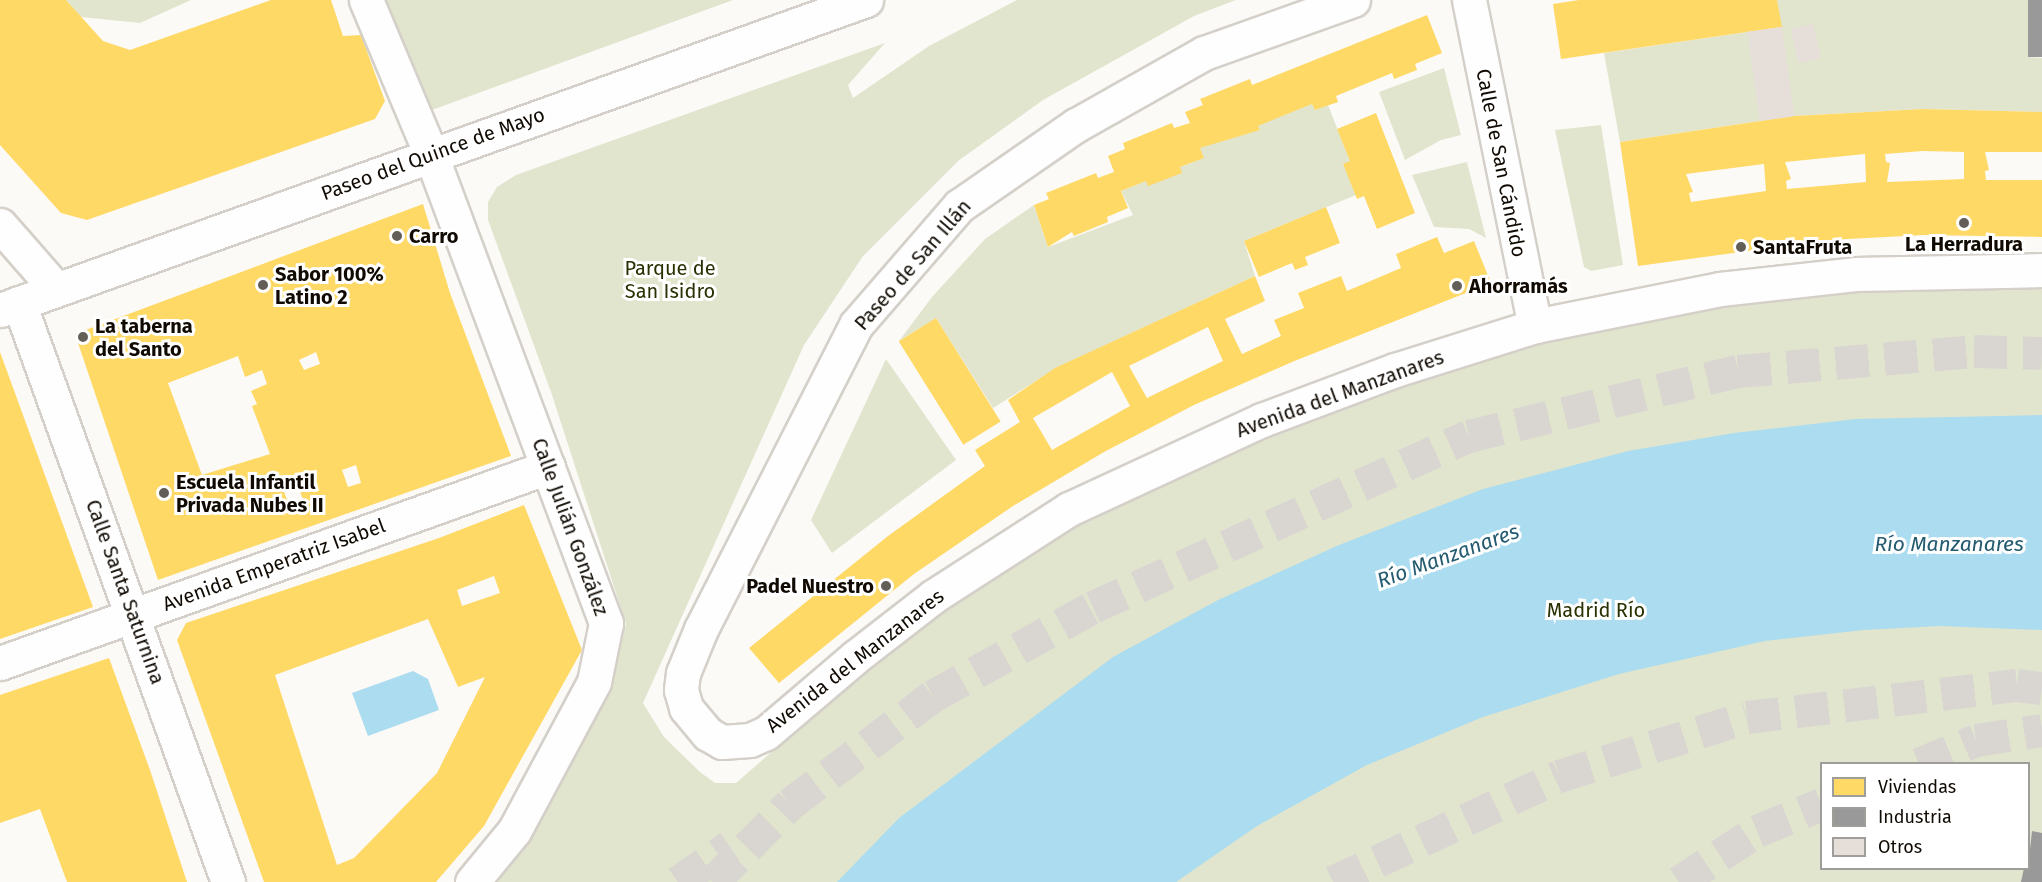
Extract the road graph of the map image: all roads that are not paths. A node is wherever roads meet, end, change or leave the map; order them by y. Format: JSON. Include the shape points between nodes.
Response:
{"nodes":[{"id":1,"x":366,"y":0,"type":"edge"},
{"id":2,"x":866,"y":0,"type":"edge"},
{"id":3,"x":1353,"y":0,"type":"edge"},
{"id":4,"x":1469,"y":0,"type":"edge"},
{"id":5,"x":431,"y":155,"type":"junction"},
{"id":6,"x":0,"y":225,"type":"edge"},
{"id":7,"x":2042,"y":270,"type":"edge"},
{"id":8,"x":56,"y":290,"type":"junction"},
{"id":9,"x":10,"y":306,"type":"edge"},
{"id":10,"x":1535,"y":326,"type":"junction"},
{"id":11,"x":548,"y":467,"type":"junction"},
{"id":12,"x":135,"y":615,"type":"junction"},
{"id":13,"x":0,"y":663,"type":"edge"},
{"id":14,"x":722,"y":742,"type":"joint"},
{"id":15,"x":228,"y":882,"type":"edge"},
{"id":16,"x":472,"y":882,"type":"edge"}],
"edges":[{"from":1,"to":5,"type":"street","name":"Calle Julián González"},
{"from":2,"to":5,"type":"street","name":"Paseo del Quince de Mayo"},
{"from":3,"to":14,"type":"street","name":"Paseo de San Illán","via":[[1204,53],[1076,125],[959,206],[856,325],[781,476],[751,526],[683,673],[681,690],[686,708],[708,734]]},
{"from":4,"to":10,"type":"street","name":"Calle de San Cándido"},
{"from":5,"to":8,"type":"street","name":"Paseo del Quince de Mayo"},
{"from":5,"to":11,"type":"street","name":"Calle Julián González"},
{"from":6,"to":8,"type":"street"},
{"from":7,"to":10,"type":"street","name":"Avenida del Manzanares","via":[[1855,274],[1720,289]]},
{"from":8,"to":9,"type":"street","name":"Paseo del Quince de Mayo"},
{"from":9,"to":12,"type":"street","name":"Calle Santa Saturnina"},
{"from":10,"to":14,"type":"street","name":"Avenida del Manzanares","via":[[1395,370],[1262,420],[1070,508],[934,596],[766,733],[750,740]]},
{"from":11,"to":12,"type":"street","name":"Avenida Emperatriz Isabel"},
{"from":11,"to":16,"type":"street","name":"Calle Julián González","via":[[606,623],[594,682],[514,831]]},
{"from":12,"to":13,"type":"street","name":"Avenida Emperatriz Isabel"},
{"from":12,"to":15,"type":"street","name":"Calle Santa Saturnina"}]}
